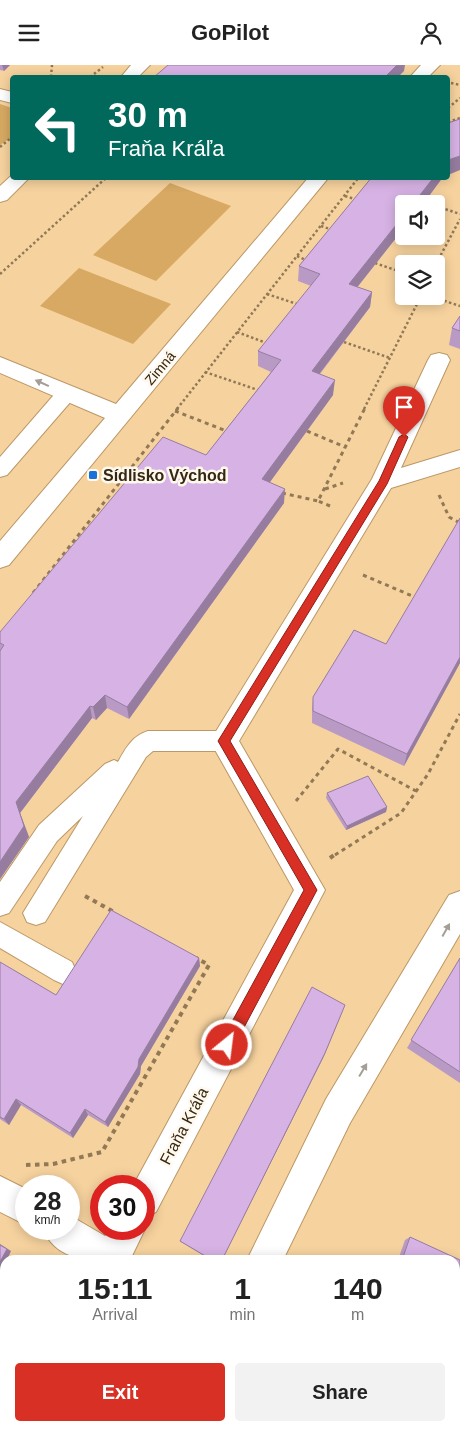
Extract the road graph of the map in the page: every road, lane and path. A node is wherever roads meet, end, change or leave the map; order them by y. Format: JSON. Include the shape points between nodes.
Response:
{"nodes":[{"id":1,"x":105,"y":65,"type":"edge"},
{"id":2,"x":141,"y":65,"type":"edge"},
{"id":3,"x":431,"y":65,"type":"edge"},
{"id":4,"x":92,"y":75,"type":"edge"},
{"id":5,"x":130,"y":75,"type":"edge"},
{"id":6,"x":420,"y":75,"type":"edge"},
{"id":7,"x":460,"y":98,"type":"edge"},
{"id":8,"x":450,"y":106,"type":"edge"},
{"id":9,"x":10,"y":139,"type":"edge"},
{"id":10,"x":0,"y":147,"type":"edge"},
{"id":11,"x":17,"y":180,"type":"edge"},
{"id":12,"x":104,"y":180,"type":"edge"},
{"id":13,"x":317,"y":180,"type":"edge"},
{"id":14,"x":357,"y":180,"type":"edge"},
{"id":15,"x":0,"y":196,"type":"edge"},
{"id":16,"x":345,"y":196,"type":"junction"},
{"id":17,"x":363,"y":202,"type":"edge"},
{"id":18,"x":445,"y":209,"type":"edge"},
{"id":19,"x":460,"y":214,"type":"edge"},
{"id":20,"x":460,"y":220,"type":"edge"},
{"id":21,"x":321,"y":226,"type":"junction"},
{"id":22,"x":339,"y":232,"type":"edge"},
{"id":23,"x":441,"y":255,"type":"edge"},
{"id":24,"x":297,"y":256,"type":"junction"},
{"id":25,"x":313,"y":263,"type":"edge"},
{"id":26,"x":375,"y":263,"type":"edge"},
{"id":27,"x":395,"y":270,"type":"edge"},
{"id":28,"x":0,"y":274,"type":"edge"},
{"id":29,"x":267,"y":294,"type":"junction"},
{"id":30,"x":445,"y":301,"type":"edge"},
{"id":31,"x":416,"y":305,"type":"edge"},
{"id":32,"x":460,"y":306,"type":"edge"},
{"id":33,"x":305,"y":307,"type":"edge"},
{"id":34,"x":237,"y":332,"type":"junction"},
{"id":35,"x":344,"y":342,"type":"edge"},
{"id":36,"x":275,"y":346,"type":"edge"},
{"id":37,"x":390,"y":358,"type":"junction"},
{"id":38,"x":439,"y":360,"type":"dead end"},
{"id":39,"x":3,"y":370,"type":"edge"},
{"id":40,"x":205,"y":372,"type":"junction"},
{"id":41,"x":266,"y":393,"type":"edge"},
{"id":42,"x":66,"y":394,"type":"junction"},
{"id":43,"x":174,"y":411,"type":"junction"},
{"id":44,"x":120,"y":415,"type":"junction"},
{"id":45,"x":307,"y":431,"type":"edge"},
{"id":46,"x":235,"y":434,"type":"edge"},
{"id":47,"x":152,"y":439,"type":"junction"},
{"id":48,"x":161,"y":443,"type":"edge"},
{"id":49,"x":345,"y":447,"type":"junction"},
{"id":50,"x":460,"y":458,"type":"edge"},
{"id":51,"x":428,"y":468,"type":"junction"},
{"id":52,"x":0,"y":470,"type":"edge"},
{"id":53,"x":383,"y":482,"type":"junction"},
{"id":54,"x":280,"y":491,"type":"edge"},
{"id":55,"x":318,"y":501,"type":"junction"},
{"id":56,"x":359,"y":518,"type":"junction"},
{"id":57,"x":460,"y":523,"type":"edge"},
{"id":58,"x":0,"y":558,"type":"edge"},
{"id":59,"x":332,"y":562,"type":"junction"},
{"id":60,"x":32,"y":595,"type":"edge"},
{"id":61,"x":417,"y":599,"type":"edge"},
{"id":62,"x":460,"y":714,"type":"edge"},
{"id":63,"x":224,"y":741,"type":"junction"},
{"id":64,"x":138,"y":750,"type":"junction"},
{"id":65,"x":416,"y":791,"type":"junction"},
{"id":66,"x":272,"y":825,"type":"junction"},
{"id":67,"x":302,"y":876,"type":"junction"},
{"id":68,"x":56,"y":880,"type":"junction"},
{"id":69,"x":0,"y":904,"type":"edge"},
{"id":70,"x":460,"y":905,"type":"edge"},
{"id":71,"x":115,"y":912,"type":"edge"},
{"id":72,"x":36,"y":913,"type":"dead end"},
{"id":73,"x":0,"y":934,"type":"edge"},
{"id":74,"x":193,"y":956,"type":"edge"},
{"id":75,"x":63,"y":971,"type":"dead end"},
{"id":76,"x":18,"y":1165,"type":"dead end"},
{"id":77,"x":155,"y":1179,"type":"edge"},
{"id":78,"x":0,"y":1193,"type":"edge"},
{"id":79,"x":15,"y":1202,"type":"edge"},
{"id":80,"x":78,"y":1240,"type":"edge"},
{"id":81,"x":122,"y":1240,"type":"edge"},
{"id":82,"x":103,"y":1255,"type":"edge"},
{"id":83,"x":114,"y":1255,"type":"edge"},
{"id":84,"x":266,"y":1255,"type":"edge"}],
"edges":[{"from":1,"to":4,"type":"path"},
{"from":2,"to":5,"type":"street"},
{"from":3,"to":6,"type":"street"},
{"from":7,"to":8,"type":"path"},
{"from":9,"to":10,"type":"path"},
{"from":11,"to":15,"type":"street"},
{"from":12,"to":28,"type":"path"},
{"from":13,"to":44,"type":"street","name":"Zimná"},
{"from":14,"to":16,"type":"path"},
{"from":16,"to":17,"type":"path"},
{"from":16,"to":21,"type":"path"},
{"from":18,"to":19,"type":"path"},
{"from":20,"to":23,"type":"path"},
{"from":21,"to":22,"type":"path"},
{"from":21,"to":24,"type":"path"},
{"from":24,"to":25,"type":"path"},
{"from":24,"to":29,"type":"path"},
{"from":26,"to":27,"type":"path"},
{"from":29,"to":33,"type":"path"},
{"from":29,"to":34,"type":"path"},
{"from":30,"to":32,"type":"path"},
{"from":31,"to":37,"type":"path"},
{"from":34,"to":36,"type":"path"},
{"from":34,"to":40,"type":"path"},
{"from":35,"to":37,"type":"path"},
{"from":37,"to":49,"type":"path"},
{"from":38,"to":53,"type":"street"},
{"from":42,"to":39,"type":"street","one_way":true},
{"from":40,"to":41,"type":"path"},
{"from":40,"to":43,"type":"path"},
{"from":42,"to":44,"type":"street"},
{"from":42,"to":52,"type":"lane"},
{"from":43,"to":46,"type":"path"},
{"from":43,"to":47,"type":"path"},
{"from":44,"to":58,"type":"street","name":"Zimná"},
{"from":45,"to":49,"type":"path"},
{"from":47,"to":48,"type":"path"},
{"from":47,"to":60,"type":"path"},
{"from":49,"to":55,"type":"path"},
{"from":50,"to":51,"type":"street"},
{"from":51,"to":53,"type":"street"},
{"from":51,"to":57,"type":"path","via":[[449,517]]},
{"from":53,"to":56,"type":"street"},
{"from":54,"to":55,"type":"path"},
{"from":55,"to":56,"type":"path"},
{"from":56,"to":59,"type":"street"},
{"from":59,"to":61,"type":"path"},
{"from":59,"to":63,"type":"street"},
{"from":62,"to":65,"type":"path"},
{"from":63,"to":64,"type":"lane","via":[[148,741]]},
{"from":63,"to":66,"type":"street","name":"Fraňa Kráľa"},
{"from":64,"to":68,"type":"lane"},
{"from":64,"to":69,"type":"lane","via":[[48,833]]},
{"from":65,"to":66,"type":"path","via":[[338,749],[304,793]]},
{"from":65,"to":67,"type":"path","via":[[401,813]]},
{"from":66,"to":67,"type":"street","name":"Fraňa Kráľa"},
{"from":67,"to":77,"type":"street","name":"Fraňa Kráľa","via":[[310,890]]},
{"from":68,"to":71,"type":"path"},
{"from":68,"to":72,"type":"lane"},
{"from":84,"to":70,"type":"street","one_way":true,"via":[[338,1111]]},
{"from":73,"to":75,"type":"lane"},
{"from":74,"to":76,"type":"path","via":[[209,965],[102,1152],[53,1164]]},
{"from":78,"to":79,"type":"street"},
{"from":80,"to":82,"type":"street"},
{"from":81,"to":83,"type":"street"}]}
